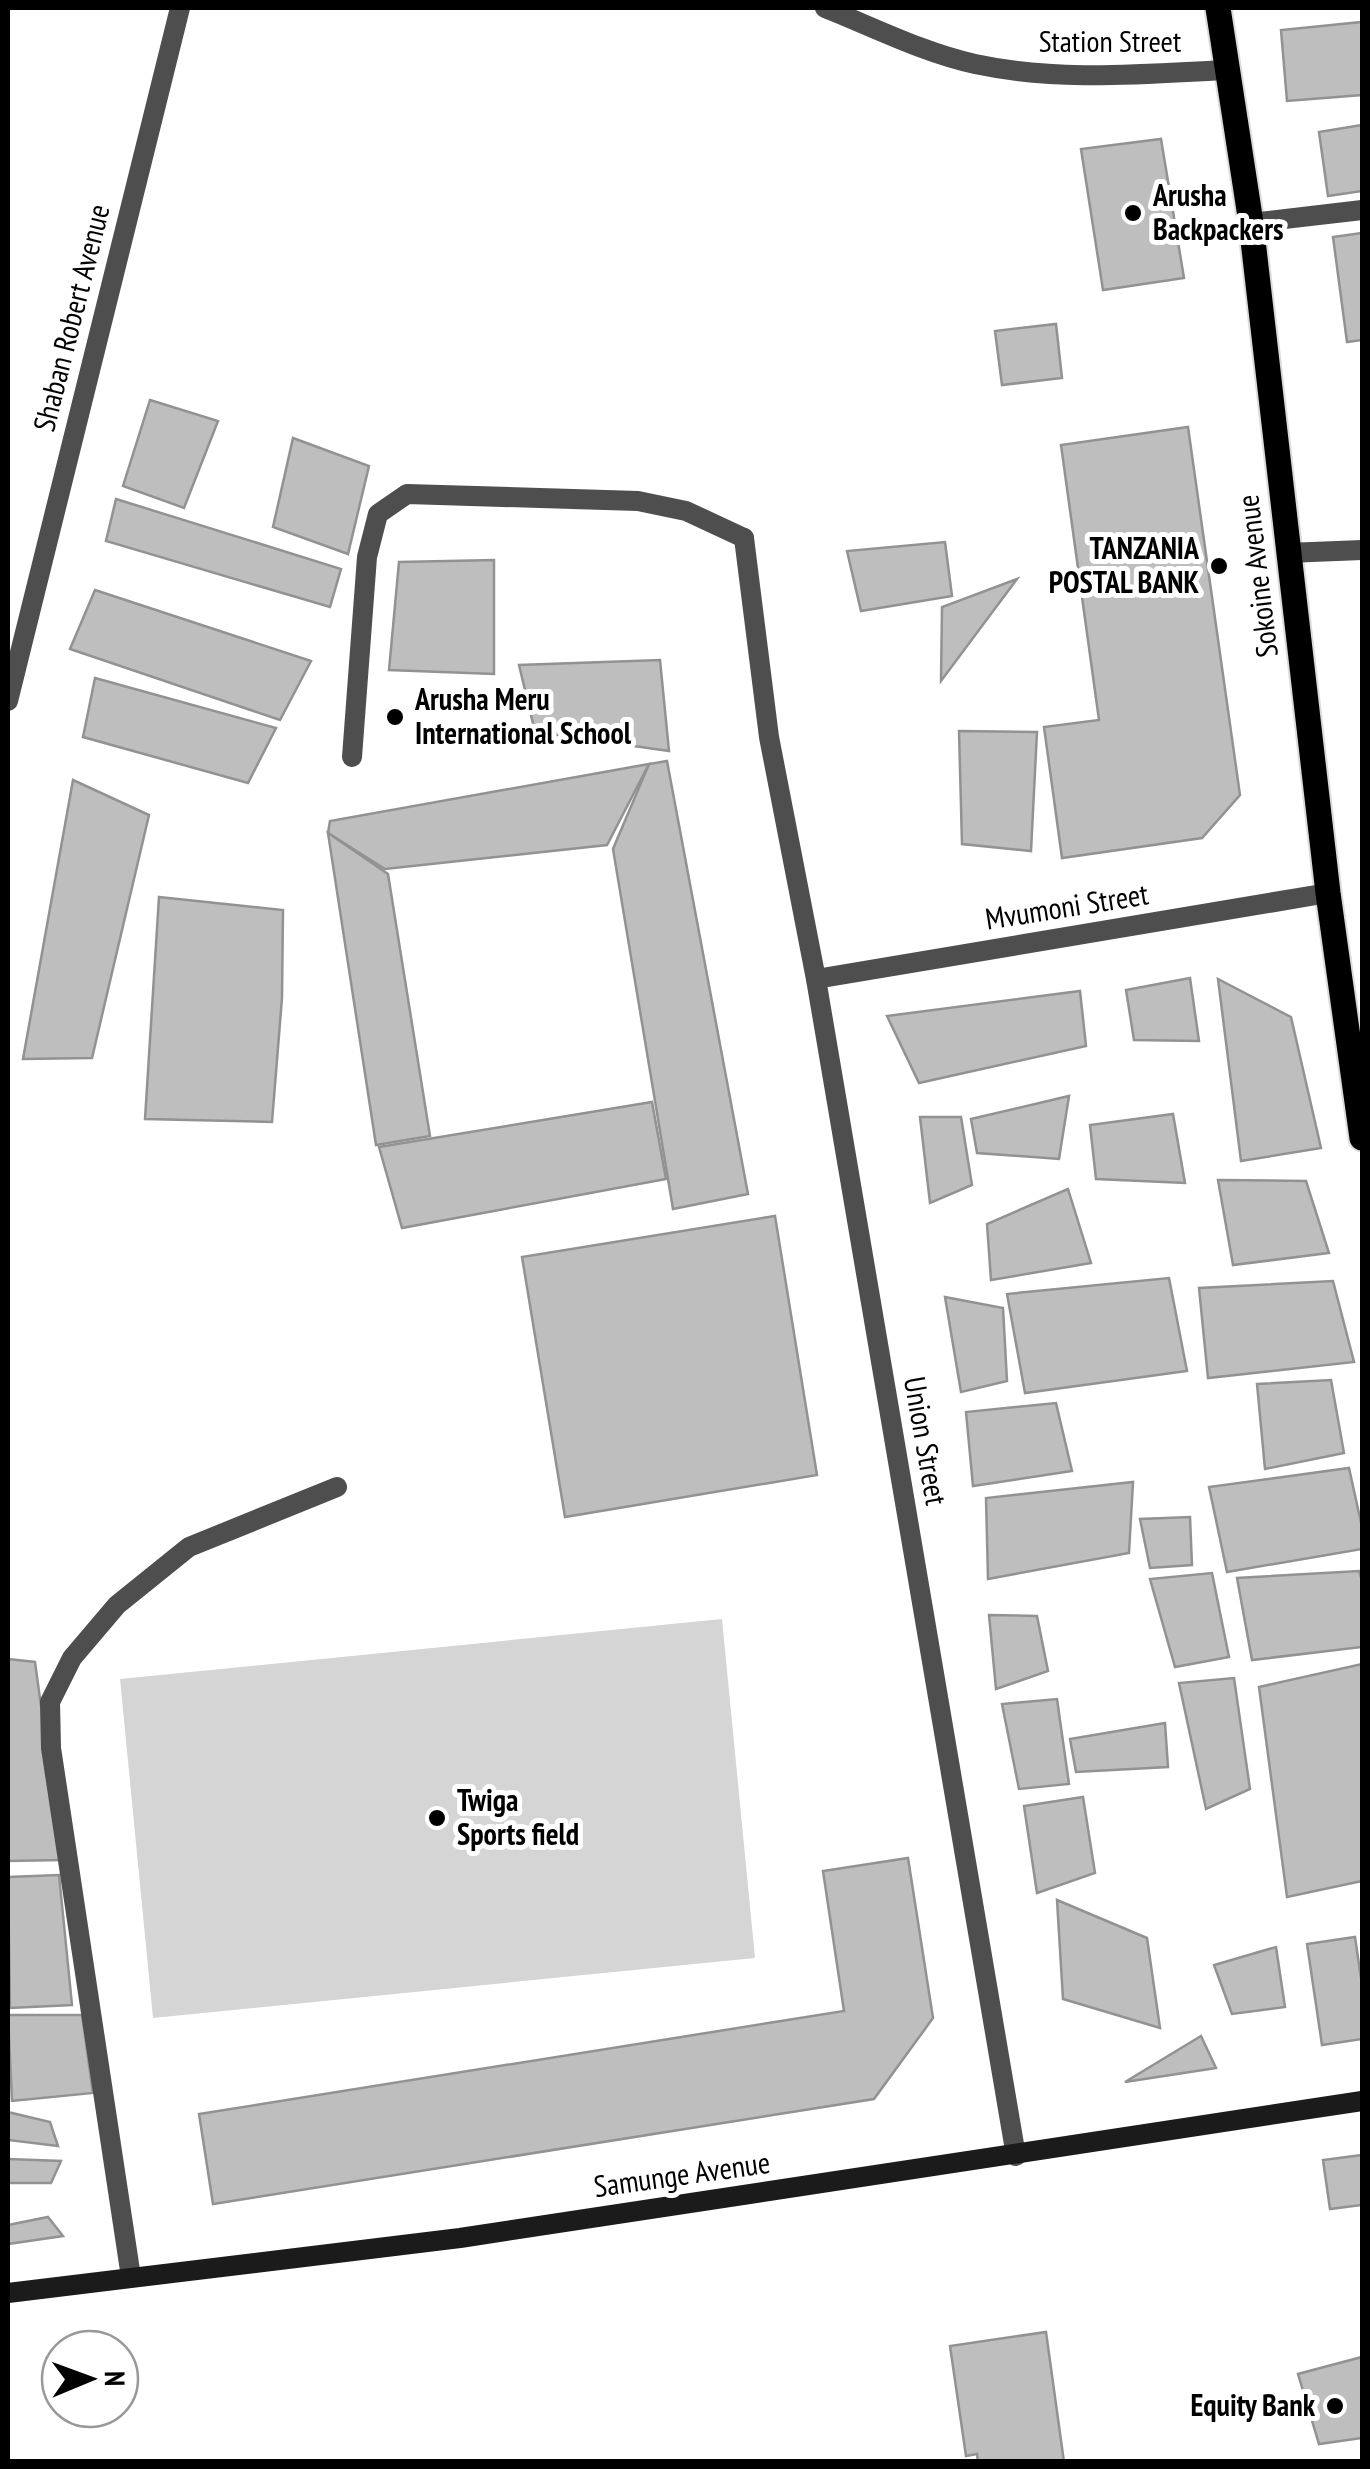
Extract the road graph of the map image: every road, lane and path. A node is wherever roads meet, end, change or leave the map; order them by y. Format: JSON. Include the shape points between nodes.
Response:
{"nodes":[{"id":1,"x":180,"y":8,"type":"edge"},
{"id":2,"x":824,"y":8,"type":"edge"},
{"id":3,"x":1218,"y":8,"type":"edge"},
{"id":4,"x":1226,"y":70,"type":"junction"},
{"id":5,"x":1362,"y":210,"type":"edge"},
{"id":6,"x":1252,"y":223,"type":"junction"},
{"id":7,"x":1362,"y":550,"type":"edge"},
{"id":8,"x":1287,"y":553,"type":"junction"},
{"id":9,"x":8,"y":700,"type":"edge"},
{"id":10,"x":352,"y":757,"type":"dead end"},
{"id":11,"x":1328,"y":894,"type":"junction"},
{"id":12,"x":816,"y":979,"type":"junction"},
{"id":13,"x":1359,"y":1083,"type":"edge"},
{"id":14,"x":1362,"y":1138,"type":"edge"},
{"id":15,"x":337,"y":1488,"type":"dead end"},
{"id":16,"x":1362,"y":2102,"type":"edge"},
{"id":17,"x":1016,"y":2156,"type":"junction"},
{"id":18,"x":132,"y":2277,"type":"junction"},
{"id":19,"x":8,"y":2293,"type":"edge"}],
"edges":[{"from":1,"to":9,"type":"street","name":"Shaban Robert Avenue"},
{"from":2,"to":4,"type":"street","name":"Station Street","via":[[972,64],[1036,74],[1088,78]]},
{"from":3,"to":4,"type":"main road","name":"Sokoine Avenue"},
{"from":4,"to":6,"type":"main road","name":"Sokoine Avenue"},
{"from":5,"to":6,"type":"street"},
{"from":6,"to":8,"type":"main road","name":"Sokoine Avenue"},
{"from":7,"to":8,"type":"street"},
{"from":8,"to":11,"type":"main road","name":"Sokoine Avenue"},
{"from":10,"to":12,"type":"street","name":"Union Street","via":[[367,557],[378,514],[407,494],[638,500],[686,511],[744,538],[769,737]]},
{"from":11,"to":12,"type":"street","name":"Mvumoni Street"},
{"from":11,"to":13,"type":"main road","name":"Sokoine Avenue"},
{"from":12,"to":17,"type":"street","name":"Union Street"},
{"from":13,"to":14,"type":"main road","name":"Sokoine Avenue"},
{"from":15,"to":18,"type":"street","via":[[189,1548],[117,1606],[72,1658],[50,1702],[51,1748]]},
{"from":16,"to":17,"type":"street","name":"Samunge Avenue"},
{"from":17,"to":18,"type":"street","name":"Samunge Avenue","via":[[460,2238]]},
{"from":18,"to":19,"type":"street","name":"Samunge Avenue"}]}
